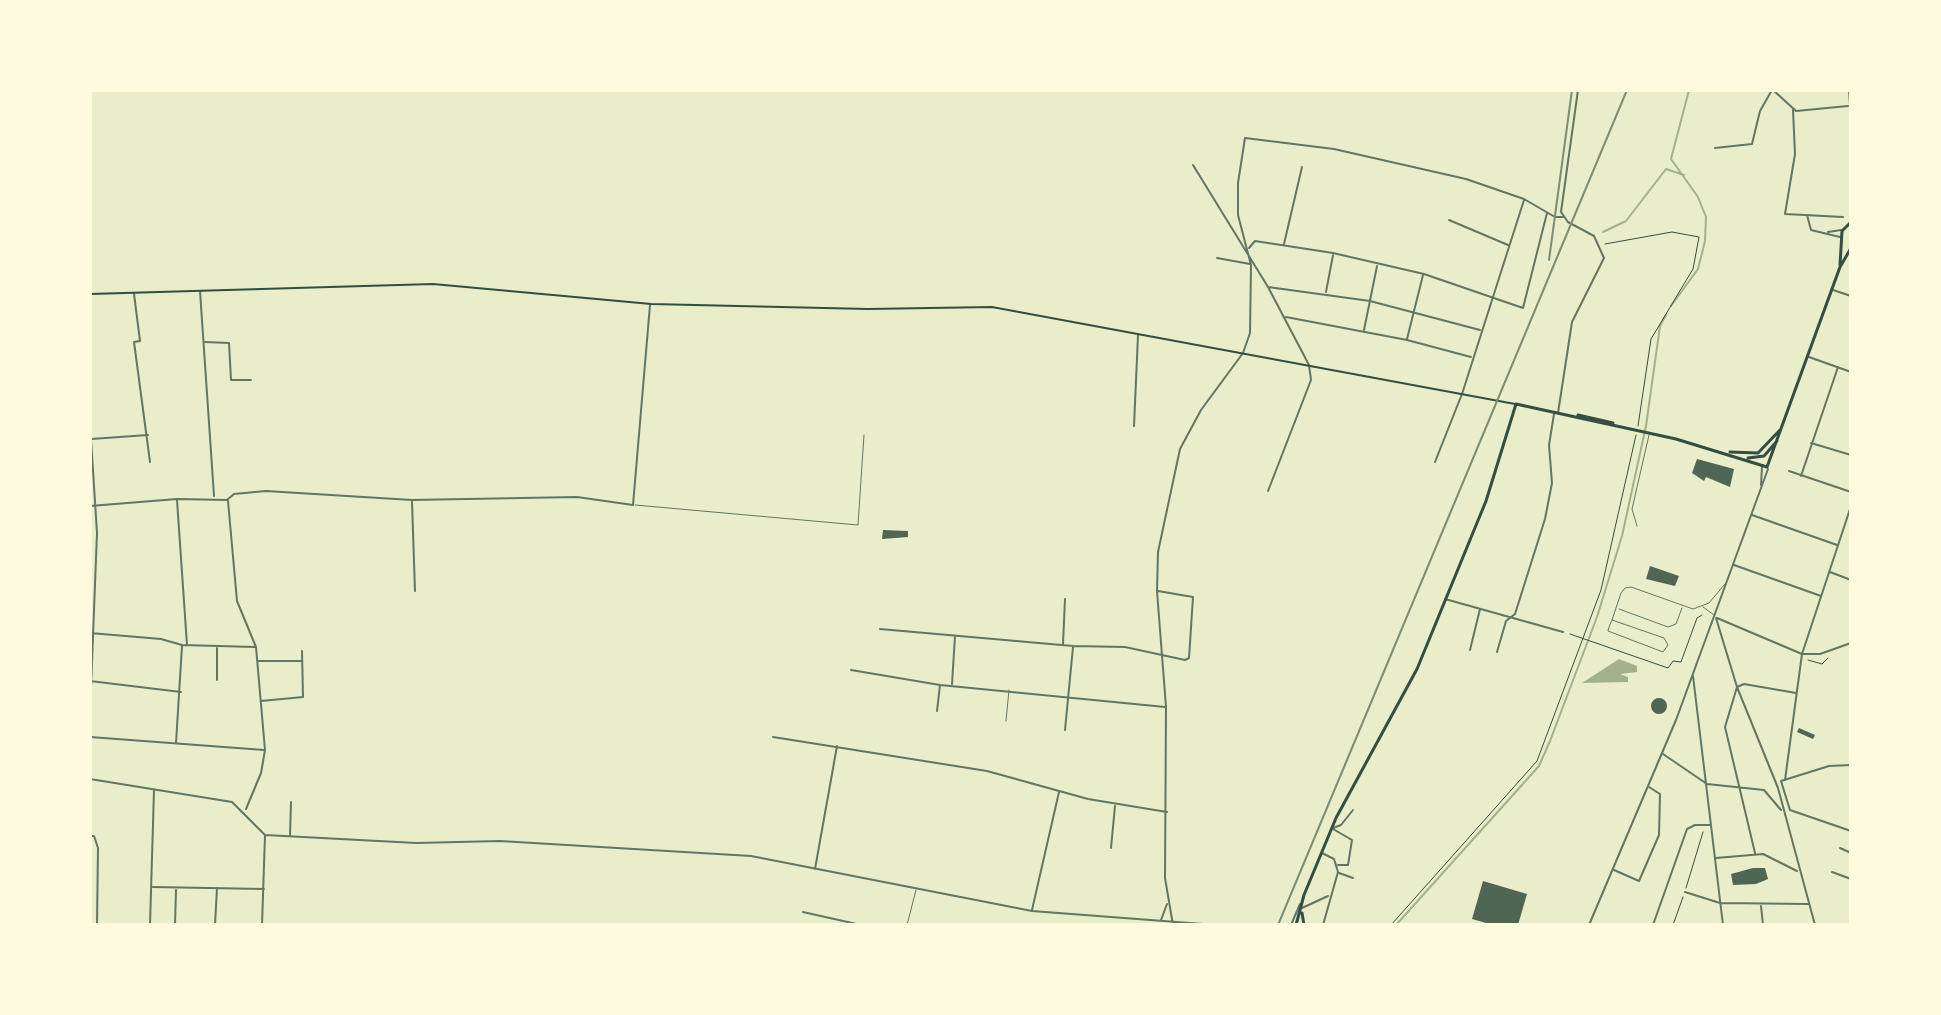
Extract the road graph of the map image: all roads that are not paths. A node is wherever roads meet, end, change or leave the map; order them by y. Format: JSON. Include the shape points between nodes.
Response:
{"nodes":[{"id":1,"x":1578,"y":90,"type":"edge"},
{"id":2,"x":1772,"y":90,"type":"edge"},
{"id":3,"x":1849,"y":90,"type":"edge"},
{"id":4,"x":1848,"y":106,"type":"junction"},
{"id":5,"x":1793,"y":110,"type":"junction"},
{"id":6,"x":1851,"y":120,"type":"edge"},
{"id":7,"x":1715,"y":148,"type":"dead end"},
{"id":8,"x":1193,"y":165,"type":"dead end"},
{"id":9,"x":1302,"y":167,"type":"dead end"},
{"id":10,"x":1524,"y":199,"type":"junction"},
{"id":11,"x":1547,"y":213,"type":"junction"},
{"id":12,"x":1807,"y":215,"type":"junction"},
{"id":13,"x":1563,"y":217,"type":"junction"},
{"id":14,"x":1843,"y":217,"type":"dead end"},
{"id":15,"x":1449,"y":220,"type":"dead end"},
{"id":16,"x":1850,"y":223,"type":"edge"},
{"id":17,"x":1842,"y":229,"type":"junction"},
{"id":18,"x":1824,"y":232,"type":"junction"},
{"id":19,"x":1842,"y":239,"type":"junction"},
{"id":20,"x":1284,"y":245,"type":"junction"},
{"id":21,"x":1509,"y":246,"type":"junction"},
{"id":22,"x":1851,"y":248,"type":"edge"},
{"id":23,"x":1249,"y":253,"type":"junction"},
{"id":24,"x":1333,"y":253,"type":"junction"},
{"id":25,"x":1217,"y":258,"type":"dead end"},
{"id":26,"x":1378,"y":264,"type":"junction"},
{"id":27,"x":1251,"y":265,"type":"junction"},
{"id":28,"x":1840,"y":267,"type":"junction"},
{"id":29,"x":1424,"y":274,"type":"junction"},
{"id":30,"x":1268,"y":287,"type":"junction"},
{"id":31,"x":1832,"y":289,"type":"junction"},
{"id":32,"x":200,"y":291,"type":"junction"},
{"id":33,"x":134,"y":293,"type":"junction"},
{"id":34,"x":1326,"y":293,"type":"junction"},
{"id":35,"x":90,"y":294,"type":"edge"},
{"id":36,"x":1851,"y":296,"type":"edge"},
{"id":37,"x":1492,"y":297,"type":"junction"},
{"id":38,"x":1370,"y":301,"type":"junction"},
{"id":39,"x":651,"y":304,"type":"junction"},
{"id":40,"x":1414,"y":310,"type":"junction"},
{"id":41,"x":1285,"y":317,"type":"junction"},
{"id":42,"x":1481,"y":330,"type":"junction"},
{"id":43,"x":1364,"y":331,"type":"junction"},
{"id":44,"x":1138,"y":334,"type":"junction"},
{"id":45,"x":1407,"y":340,"type":"junction"},
{"id":46,"x":204,"y":342,"type":"junction"},
{"id":47,"x":1243,"y":353,"type":"junction"},
{"id":48,"x":1473,"y":357,"type":"junction"},
{"id":49,"x":1809,"y":357,"type":"junction"},
{"id":50,"x":1309,"y":365,"type":"junction"},
{"id":51,"x":1838,"y":367,"type":"junction"},
{"id":52,"x":1851,"y":372,"type":"edge"},
{"id":53,"x":251,"y":380,"type":"dead end"},
{"id":54,"x":1462,"y":394,"type":"junction"},
{"id":55,"x":1516,"y":404,"type":"junction"},
{"id":56,"x":1558,"y":413,"type":"junction"},
{"id":57,"x":1134,"y":426,"type":"dead end"},
{"id":58,"x":1783,"y":427,"type":"junction"},
{"id":59,"x":1649,"y":432,"type":"junction"},
{"id":60,"x":148,"y":435,"type":"junction"},
{"id":61,"x":864,"y":435,"type":"dead end"},
{"id":62,"x":1778,"y":439,"type":"junction"},
{"id":63,"x":1811,"y":443,"type":"junction"},
{"id":64,"x":1725,"y":452,"type":"junction"},
{"id":65,"x":1851,"y":455,"type":"edge"},
{"id":66,"x":1762,"y":456,"type":"junction"},
{"id":67,"x":1744,"y":458,"type":"junction"},
{"id":68,"x":150,"y":462,"type":"dead end"},
{"id":69,"x":1435,"y":462,"type":"dead end"},
{"id":70,"x":1770,"y":463,"type":"junction"},
{"id":71,"x":1761,"y":466,"type":"junction"},
{"id":72,"x":1789,"y":471,"type":"dead end"},
{"id":73,"x":1801,"y":476,"type":"junction"},
{"id":74,"x":1760,"y":490,"type":"junction"},
{"id":75,"x":1268,"y":491,"type":"dead end"},
{"id":76,"x":1851,"y":492,"type":"edge"},
{"id":77,"x":214,"y":498,"type":"junction"},
{"id":78,"x":177,"y":499,"type":"junction"},
{"id":79,"x":227,"y":500,"type":"junction"},
{"id":80,"x":412,"y":500,"type":"junction"},
{"id":81,"x":633,"y":505,"type":"junction"},
{"id":82,"x":90,"y":506,"type":"edge"},
{"id":83,"x":95,"y":506,"type":"junction"},
{"id":84,"x":1851,"y":506,"type":"edge"},
{"id":85,"x":1751,"y":515,"type":"junction"},
{"id":86,"x":1637,"y":526,"type":"dead end"},
{"id":87,"x":1838,"y":545,"type":"junction"},
{"id":88,"x":1733,"y":565,"type":"junction"},
{"id":89,"x":1829,"y":572,"type":"junction"},
{"id":90,"x":1851,"y":580,"type":"edge"},
{"id":91,"x":1728,"y":581,"type":"junction"},
{"id":92,"x":96,"y":582,"type":"junction"},
{"id":93,"x":90,"y":583,"type":"edge"},
{"id":94,"x":415,"y":591,"type":"dead end"},
{"id":95,"x":1157,"y":591,"type":"junction"},
{"id":96,"x":1821,"y":596,"type":"junction"},
{"id":97,"x":1065,"y":599,"type":"dead end"},
{"id":98,"x":1445,"y":599,"type":"junction"},
{"id":99,"x":1683,"y":605,"type":"junction"},
{"id":100,"x":1700,"y":606,"type":"junction"},
{"id":101,"x":1480,"y":608,"type":"junction"},
{"id":102,"x":1616,"y":608,"type":"junction"},
{"id":103,"x":1510,"y":618,"type":"junction"},
{"id":104,"x":1716,"y":618,"type":"junction"},
{"id":105,"x":1612,"y":620,"type":"junction"},
{"id":106,"x":880,"y":629,"type":"dead end"},
{"id":107,"x":1563,"y":632,"type":"road end"},
{"id":108,"x":92,"y":633,"type":"edge"},
{"id":109,"x":955,"y":636,"type":"junction"},
{"id":110,"x":1851,"y":643,"type":"edge"},
{"id":111,"x":182,"y":645,"type":"junction"},
{"id":112,"x":187,"y":645,"type":"junction"},
{"id":113,"x":1063,"y":645,"type":"junction"},
{"id":114,"x":217,"y":646,"type":"junction"},
{"id":115,"x":1073,"y":646,"type":"junction"},
{"id":116,"x":256,"y":647,"type":"junction"},
{"id":117,"x":1470,"y":650,"type":"dead end"},
{"id":118,"x":302,"y":651,"type":"dead end"},
{"id":119,"x":1497,"y":652,"type":"dead end"},
{"id":120,"x":1163,"y":655,"type":"junction"},
{"id":121,"x":1802,"y":657,"type":"junction"},
{"id":122,"x":257,"y":661,"type":"junction"},
{"id":123,"x":302,"y":661,"type":"junction"},
{"id":124,"x":851,"y":670,"type":"dead end"},
{"id":125,"x":1693,"y":676,"type":"junction"},
{"id":126,"x":217,"y":680,"type":"dead end"},
{"id":127,"x":91,"y":681,"type":"edge"},
{"id":128,"x":940,"y":685,"type":"junction"},
{"id":129,"x":952,"y":685,"type":"junction"},
{"id":130,"x":1737,"y":687,"type":"junction"},
{"id":131,"x":1009,"y":690,"type":"junction"},
{"id":132,"x":182,"y":692,"type":"junction"},
{"id":133,"x":1797,"y":694,"type":"junction"},
{"id":134,"x":1069,"y":695,"type":"junction"},
{"id":135,"x":259,"y":701,"type":"junction"},
{"id":136,"x":1166,"y":707,"type":"junction"},
{"id":137,"x":937,"y":711,"type":"dead end"},
{"id":138,"x":90,"y":713,"type":"edge"},
{"id":139,"x":1006,"y":721,"type":"dead end"},
{"id":140,"x":1065,"y":730,"type":"dead end"},
{"id":141,"x":90,"y":737,"type":"edge"},
{"id":142,"x":773,"y":737,"type":"dead end"},
{"id":143,"x":176,"y":744,"type":"junction"},
{"id":144,"x":837,"y":746,"type":"junction"},
{"id":145,"x":265,"y":750,"type":"junction"},
{"id":146,"x":1662,"y":753,"type":"junction"},
{"id":147,"x":1851,"y":765,"type":"edge"},
{"id":148,"x":90,"y":779,"type":"edge"},
{"id":149,"x":1785,"y":780,"type":"junction"},
{"id":150,"x":1778,"y":782,"type":"junction"},
{"id":151,"x":1707,"y":784,"type":"junction"},
{"id":152,"x":1649,"y":787,"type":"junction"},
{"id":153,"x":1740,"y":787,"type":"junction"},
{"id":154,"x":154,"y":790,"type":"junction"},
{"id":155,"x":1059,"y":791,"type":"junction"},
{"id":156,"x":291,"y":802,"type":"dead end"},
{"id":157,"x":1116,"y":804,"type":"junction"},
{"id":158,"x":1353,"y":810,"type":"dead end"},
{"id":159,"x":244,"y":811,"type":"junction"},
{"id":160,"x":1782,"y":811,"type":"junction"},
{"id":161,"x":1167,"y":812,"type":"junction"},
{"id":162,"x":1711,"y":825,"type":"junction"},
{"id":163,"x":1332,"y":828,"type":"junction"},
{"id":164,"x":1851,"y":831,"type":"edge"},
{"id":165,"x":265,"y":835,"type":"junction"},
{"id":166,"x":90,"y":836,"type":"edge"},
{"id":167,"x":290,"y":837,"type":"junction"},
{"id":168,"x":1111,"y":848,"type":"dead end"},
{"id":169,"x":1840,"y":848,"type":"dead end"},
{"id":170,"x":1321,"y":853,"type":"junction"},
{"id":171,"x":1755,"y":853,"type":"junction"},
{"id":172,"x":1851,"y":853,"type":"edge"},
{"id":173,"x":1715,"y":858,"type":"junction"},
{"id":174,"x":1338,"y":865,"type":"junction"},
{"id":175,"x":815,"y":870,"type":"junction"},
{"id":176,"x":1614,"y":870,"type":"junction"},
{"id":177,"x":1338,"y":872,"type":"junction"},
{"id":178,"x":1800,"y":872,"type":"junction"},
{"id":179,"x":1832,"y":872,"type":"dead end"},
{"id":180,"x":1353,"y":878,"type":"dead end"},
{"id":181,"x":1851,"y":879,"type":"edge"},
{"id":182,"x":152,"y":887,"type":"junction"},
{"id":183,"x":176,"y":888,"type":"junction"},
{"id":184,"x":217,"y":888,"type":"junction"},
{"id":185,"x":264,"y":889,"type":"junction"},
{"id":186,"x":916,"y":890,"type":"junction"},
{"id":187,"x":1685,"y":892,"type":"road end"},
{"id":188,"x":1304,"y":895,"type":"junction"},
{"id":189,"x":1330,"y":895,"type":"junction"},
{"id":190,"x":1168,"y":902,"type":"junction"},
{"id":191,"x":1720,"y":903,"type":"junction"},
{"id":192,"x":1809,"y":904,"type":"junction"},
{"id":193,"x":1761,"y":905,"type":"junction"},
{"id":194,"x":1301,"y":909,"type":"junction"},
{"id":195,"x":1032,"y":911,"type":"junction"},
{"id":196,"x":803,"y":912,"type":"dead end"},
{"id":197,"x":1161,"y":921,"type":"junction"},
{"id":198,"x":1173,"y":924,"type":"edge"},
{"id":199,"x":97,"y":925,"type":"edge"},
{"id":200,"x":150,"y":925,"type":"edge"},
{"id":201,"x":175,"y":925,"type":"edge"},
{"id":202,"x":215,"y":925,"type":"edge"},
{"id":203,"x":262,"y":925,"type":"edge"},
{"id":204,"x":861,"y":925,"type":"edge"},
{"id":205,"x":907,"y":925,"type":"edge"},
{"id":206,"x":1216,"y":925,"type":"edge"},
{"id":207,"x":1298,"y":925,"type":"edge"},
{"id":208,"x":1323,"y":925,"type":"edge"},
{"id":209,"x":1589,"y":925,"type":"edge"},
{"id":210,"x":1653,"y":925,"type":"edge"},
{"id":211,"x":1723,"y":925,"type":"edge"},
{"id":212,"x":1763,"y":925,"type":"edge"},
{"id":213,"x":1815,"y":925,"type":"edge"}],
"edges":[{"from":1,"to":13,"type":"street"},
{"from":2,"to":5,"type":"street"},
{"from":2,"to":7,"type":"street","via":[[1752,144]]},
{"from":3,"to":4,"type":"street"},
{"from":4,"to":5,"type":"street"},
{"from":4,"to":6,"type":"street"},
{"from":5,"to":12,"type":"street","via":[[1795,154],[1785,214]]},
{"from":8,"to":23,"type":"street"},
{"from":9,"to":20,"type":"street"},
{"from":10,"to":11,"type":"street"},
{"from":10,"to":21,"type":"street"},
{"from":10,"to":23,"type":"street","via":[[1466,179],[1334,149],[1245,138],[1238,215]]},
{"from":11,"to":13,"type":"street"},
{"from":11,"to":37,"type":"street","via":[[1523,308]]},
{"from":12,"to":14,"type":"street"},
{"from":12,"to":18,"type":"street","via":[[1811,230]]},
{"from":13,"to":56,"type":"street","via":[[1594,236],[1602,264],[1572,322]]},
{"from":15,"to":21,"type":"street"},
{"from":16,"to":17,"type":"main road"},
{"from":17,"to":18,"type":"street"},
{"from":17,"to":19,"type":"main road"},
{"from":18,"to":19,"type":"street"},
{"from":19,"to":22,"type":"main road"},
{"from":19,"to":28,"type":"main road"},
{"from":20,"to":23,"type":"street","via":[[1253,241]]},
{"from":20,"to":24,"type":"street"},
{"from":21,"to":37,"type":"street"},
{"from":22,"to":28,"type":"main road"},
{"from":23,"to":27,"type":"street"},
{"from":23,"to":30,"type":"street"},
{"from":24,"to":26,"type":"street"},
{"from":24,"to":34,"type":"street"},
{"from":25,"to":27,"type":"street"},
{"from":26,"to":29,"type":"street"},
{"from":26,"to":38,"type":"street"},
{"from":27,"to":47,"type":"street","via":[[1253,310]]},
{"from":28,"to":31,"type":"main road"},
{"from":29,"to":37,"type":"street"},
{"from":29,"to":40,"type":"street"},
{"from":30,"to":34,"type":"street"},
{"from":30,"to":41,"type":"street"},
{"from":31,"to":36,"type":"street"},
{"from":31,"to":49,"type":"main road"},
{"from":32,"to":33,"type":"main road"},
{"from":32,"to":39,"type":"main road","via":[[433,284]]},
{"from":32,"to":46,"type":"street"},
{"from":33,"to":35,"type":"main road"},
{"from":33,"to":60,"type":"street","via":[[140,341],[134,342]]},
{"from":34,"to":38,"type":"street"},
{"from":37,"to":42,"type":"street"},
{"from":38,"to":40,"type":"street"},
{"from":38,"to":43,"type":"street"},
{"from":39,"to":44,"type":"main road","via":[[992,307]]},
{"from":39,"to":81,"type":"street"},
{"from":40,"to":42,"type":"street"},
{"from":40,"to":45,"type":"street"},
{"from":41,"to":43,"type":"street"},
{"from":41,"to":50,"type":"street"},
{"from":42,"to":48,"type":"street"},
{"from":43,"to":45,"type":"street"},
{"from":44,"to":47,"type":"main road"},
{"from":44,"to":57,"type":"street"},
{"from":45,"to":48,"type":"street"},
{"from":46,"to":53,"type":"street","via":[[229,343],[231,380]]},
{"from":46,"to":77,"type":"street"},
{"from":47,"to":50,"type":"main road"},
{"from":47,"to":95,"type":"street","via":[[1180,449],[1158,552]]},
{"from":48,"to":54,"type":"street"},
{"from":49,"to":51,"type":"street"},
{"from":49,"to":58,"type":"main road"},
{"from":50,"to":54,"type":"main road"},
{"from":50,"to":75,"type":"street","via":[[1311,380]]},
{"from":51,"to":52,"type":"street"},
{"from":51,"to":63,"type":"street"},
{"from":54,"to":55,"type":"main road"},
{"from":54,"to":69,"type":"street"},
{"from":55,"to":56,"type":"main road"},
{"from":55,"to":98,"type":"main road","via":[[1486,501]]},
{"from":56,"to":59,"type":"main road"},
{"from":56,"to":103,"type":"street","via":[[1549,445],[1552,483],[1545,519]]},
{"from":58,"to":62,"type":"main road"},
{"from":58,"to":64,"type":"main road","via":[[1758,453]]},
{"from":59,"to":64,"type":"main road"},
{"from":59,"to":86,"type":"lane","via":[[1632,509]]},
{"from":60,"to":68,"type":"street"},
{"from":60,"to":83,"type":"street","via":[[91,439]]},
{"from":61,"to":81,"type":"lane","via":[[858,525]]},
{"from":62,"to":66,"type":"main road"},
{"from":62,"to":70,"type":"main road"},
{"from":63,"to":65,"type":"street"},
{"from":63,"to":73,"type":"street"},
{"from":64,"to":67,"type":"main road"},
{"from":66,"to":67,"type":"main road"},
{"from":66,"to":70,"type":"main road"},
{"from":66,"to":71,"type":"main road"},
{"from":67,"to":71,"type":"main road"},
{"from":70,"to":71,"type":"main road"},
{"from":70,"to":74,"type":"street"},
{"from":71,"to":74,"type":"street"},
{"from":72,"to":73,"type":"street"},
{"from":73,"to":76,"type":"street"},
{"from":74,"to":85,"type":"street"},
{"from":77,"to":78,"type":"street"},
{"from":77,"to":79,"type":"street"},
{"from":78,"to":83,"type":"street"},
{"from":78,"to":112,"type":"street"},
{"from":79,"to":80,"type":"street","via":[[234,494],[266,491]]},
{"from":79,"to":116,"type":"street","via":[[237,601]]},
{"from":80,"to":81,"type":"street","via":[[577,497]]},
{"from":80,"to":94,"type":"street"},
{"from":82,"to":83,"type":"street"},
{"from":83,"to":92,"type":"street"},
{"from":84,"to":87,"type":"street"},
{"from":85,"to":87,"type":"street"},
{"from":85,"to":88,"type":"street"},
{"from":87,"to":89,"type":"street"},
{"from":88,"to":91,"type":"street"},
{"from":88,"to":96,"type":"street"},
{"from":89,"to":90,"type":"street"},
{"from":89,"to":96,"type":"street"},
{"from":91,"to":100,"type":"lane"},
{"from":91,"to":104,"type":"street"},
{"from":92,"to":93,"type":"street"},
{"from":92,"to":108,"type":"street"},
{"from":95,"to":120,"type":"street"},
{"from":95,"to":120,"type":"street","via":[[1190,595],[1193,600],[1189,658]]},
{"from":96,"to":121,"type":"street"},
{"from":97,"to":113,"type":"street"},
{"from":98,"to":101,"type":"street"},
{"from":98,"to":163,"type":"main road","via":[[1417,669]]},
{"from":99,"to":100,"type":"lane"},
{"from":99,"to":102,"type":"lane","via":[[1631,587],[1621,593]]},
{"from":99,"to":102,"type":"lane","via":[[1676,624],[1668,627]]},
{"from":100,"to":104,"type":"lane"},
{"from":101,"to":103,"type":"street"},
{"from":101,"to":117,"type":"street"},
{"from":102,"to":105,"type":"lane"},
{"from":103,"to":107,"type":"street"},
{"from":103,"to":119,"type":"street"},
{"from":104,"to":121,"type":"street"},
{"from":104,"to":125,"type":"street"},
{"from":104,"to":130,"type":"street"},
{"from":105,"to":105,"type":"lane","via":[[1608,631],[1613,635],[1657,653],[1666,650],[1664,638]]},
{"from":106,"to":109,"type":"street"},
{"from":108,"to":111,"type":"street"},
{"from":108,"to":127,"type":"street"},
{"from":109,"to":113,"type":"street"},
{"from":109,"to":129,"type":"street"},
{"from":110,"to":121,"type":"street"},
{"from":111,"to":112,"type":"street"},
{"from":111,"to":132,"type":"street"},
{"from":112,"to":114,"type":"street"},
{"from":113,"to":115,"type":"street"},
{"from":114,"to":116,"type":"street"},
{"from":114,"to":126,"type":"street"},
{"from":115,"to":120,"type":"street","via":[[1125,647]]},
{"from":115,"to":134,"type":"street"},
{"from":116,"to":122,"type":"street"},
{"from":118,"to":123,"type":"street"},
{"from":120,"to":136,"type":"street"},
{"from":121,"to":133,"type":"street"},
{"from":122,"to":123,"type":"street"},
{"from":122,"to":135,"type":"street"},
{"from":123,"to":135,"type":"street","via":[[303,697]]},
{"from":124,"to":128,"type":"street"},
{"from":125,"to":146,"type":"street"},
{"from":125,"to":151,"type":"street"},
{"from":127,"to":132,"type":"street"},
{"from":127,"to":138,"type":"street"},
{"from":128,"to":129,"type":"street"},
{"from":128,"to":137,"type":"street"},
{"from":129,"to":131,"type":"street"},
{"from":130,"to":133,"type":"street"},
{"from":130,"to":150,"type":"street"},
{"from":130,"to":153,"type":"street","via":[[1725,727]]},
{"from":131,"to":134,"type":"street"},
{"from":131,"to":139,"type":"lane"},
{"from":132,"to":143,"type":"street"},
{"from":133,"to":149,"type":"street"},
{"from":134,"to":136,"type":"street"},
{"from":134,"to":140,"type":"street"},
{"from":135,"to":145,"type":"street"},
{"from":136,"to":161,"type":"street"},
{"from":141,"to":143,"type":"street"},
{"from":142,"to":144,"type":"street"},
{"from":143,"to":145,"type":"street"},
{"from":144,"to":155,"type":"street","via":[[987,771]]},
{"from":144,"to":175,"type":"street"},
{"from":145,"to":159,"type":"street","via":[[258,784]]},
{"from":146,"to":151,"type":"street"},
{"from":146,"to":152,"type":"street"},
{"from":147,"to":149,"type":"street"},
{"from":148,"to":154,"type":"street"},
{"from":149,"to":150,"type":"street"},
{"from":150,"to":160,"type":"street"},
{"from":150,"to":164,"type":"street","via":[[1790,810]]},
{"from":151,"to":153,"type":"street"},
{"from":151,"to":162,"type":"street"},
{"from":152,"to":176,"type":"street"},
{"from":152,"to":176,"type":"street","via":[[1660,794],[1659,835],[1639,881]]},
{"from":153,"to":160,"type":"street","via":[[1764,790]]},
{"from":153,"to":171,"type":"street"},
{"from":154,"to":159,"type":"street","via":[[232,802]]},
{"from":154,"to":182,"type":"street"},
{"from":155,"to":157,"type":"street"},
{"from":155,"to":195,"type":"street"},
{"from":156,"to":167,"type":"street"},
{"from":157,"to":161,"type":"street"},
{"from":157,"to":168,"type":"street"},
{"from":158,"to":163,"type":"street"},
{"from":159,"to":165,"type":"street"},
{"from":160,"to":178,"type":"street"},
{"from":161,"to":190,"type":"street"},
{"from":162,"to":173,"type":"street"},
{"from":162,"to":210,"type":"street","via":[[1687,829]]},
{"from":163,"to":170,"type":"main road"},
{"from":163,"to":174,"type":"street","via":[[1352,840],[1348,865]]},
{"from":165,"to":167,"type":"street"},
{"from":165,"to":185,"type":"street"},
{"from":166,"to":199,"type":"street","via":[[98,848]]},
{"from":167,"to":175,"type":"street","via":[[583,845],[751,856]]},
{"from":169,"to":172,"type":"street"},
{"from":170,"to":174,"type":"street"},
{"from":170,"to":188,"type":"main road"},
{"from":171,"to":173,"type":"street"},
{"from":171,"to":178,"type":"street"},
{"from":173,"to":191,"type":"street"},
{"from":174,"to":177,"type":"street"},
{"from":175,"to":186,"type":"street"},
{"from":176,"to":209,"type":"street"},
{"from":177,"to":180,"type":"street"},
{"from":177,"to":189,"type":"street"},
{"from":178,"to":192,"type":"street"},
{"from":179,"to":181,"type":"street"},
{"from":182,"to":183,"type":"street"},
{"from":182,"to":200,"type":"street"},
{"from":183,"to":184,"type":"street"},
{"from":183,"to":201,"type":"street"},
{"from":184,"to":185,"type":"street"},
{"from":184,"to":202,"type":"street"},
{"from":185,"to":203,"type":"street"},
{"from":186,"to":195,"type":"street"},
{"from":186,"to":205,"type":"lane"},
{"from":187,"to":191,"type":"street"},
{"from":188,"to":194,"type":"main road"},
{"from":188,"to":207,"type":"street"},
{"from":189,"to":194,"type":"street"},
{"from":189,"to":208,"type":"street"},
{"from":190,"to":197,"type":"street"},
{"from":190,"to":198,"type":"street"},
{"from":191,"to":193,"type":"street"},
{"from":191,"to":211,"type":"street"},
{"from":192,"to":193,"type":"street"},
{"from":192,"to":213,"type":"street"},
{"from":193,"to":212,"type":"street"},
{"from":194,"to":207,"type":"main road"},
{"from":195,"to":197,"type":"street"},
{"from":196,"to":204,"type":"street"},
{"from":197,"to":198,"type":"street"},
{"from":198,"to":206,"type":"street"}]}
